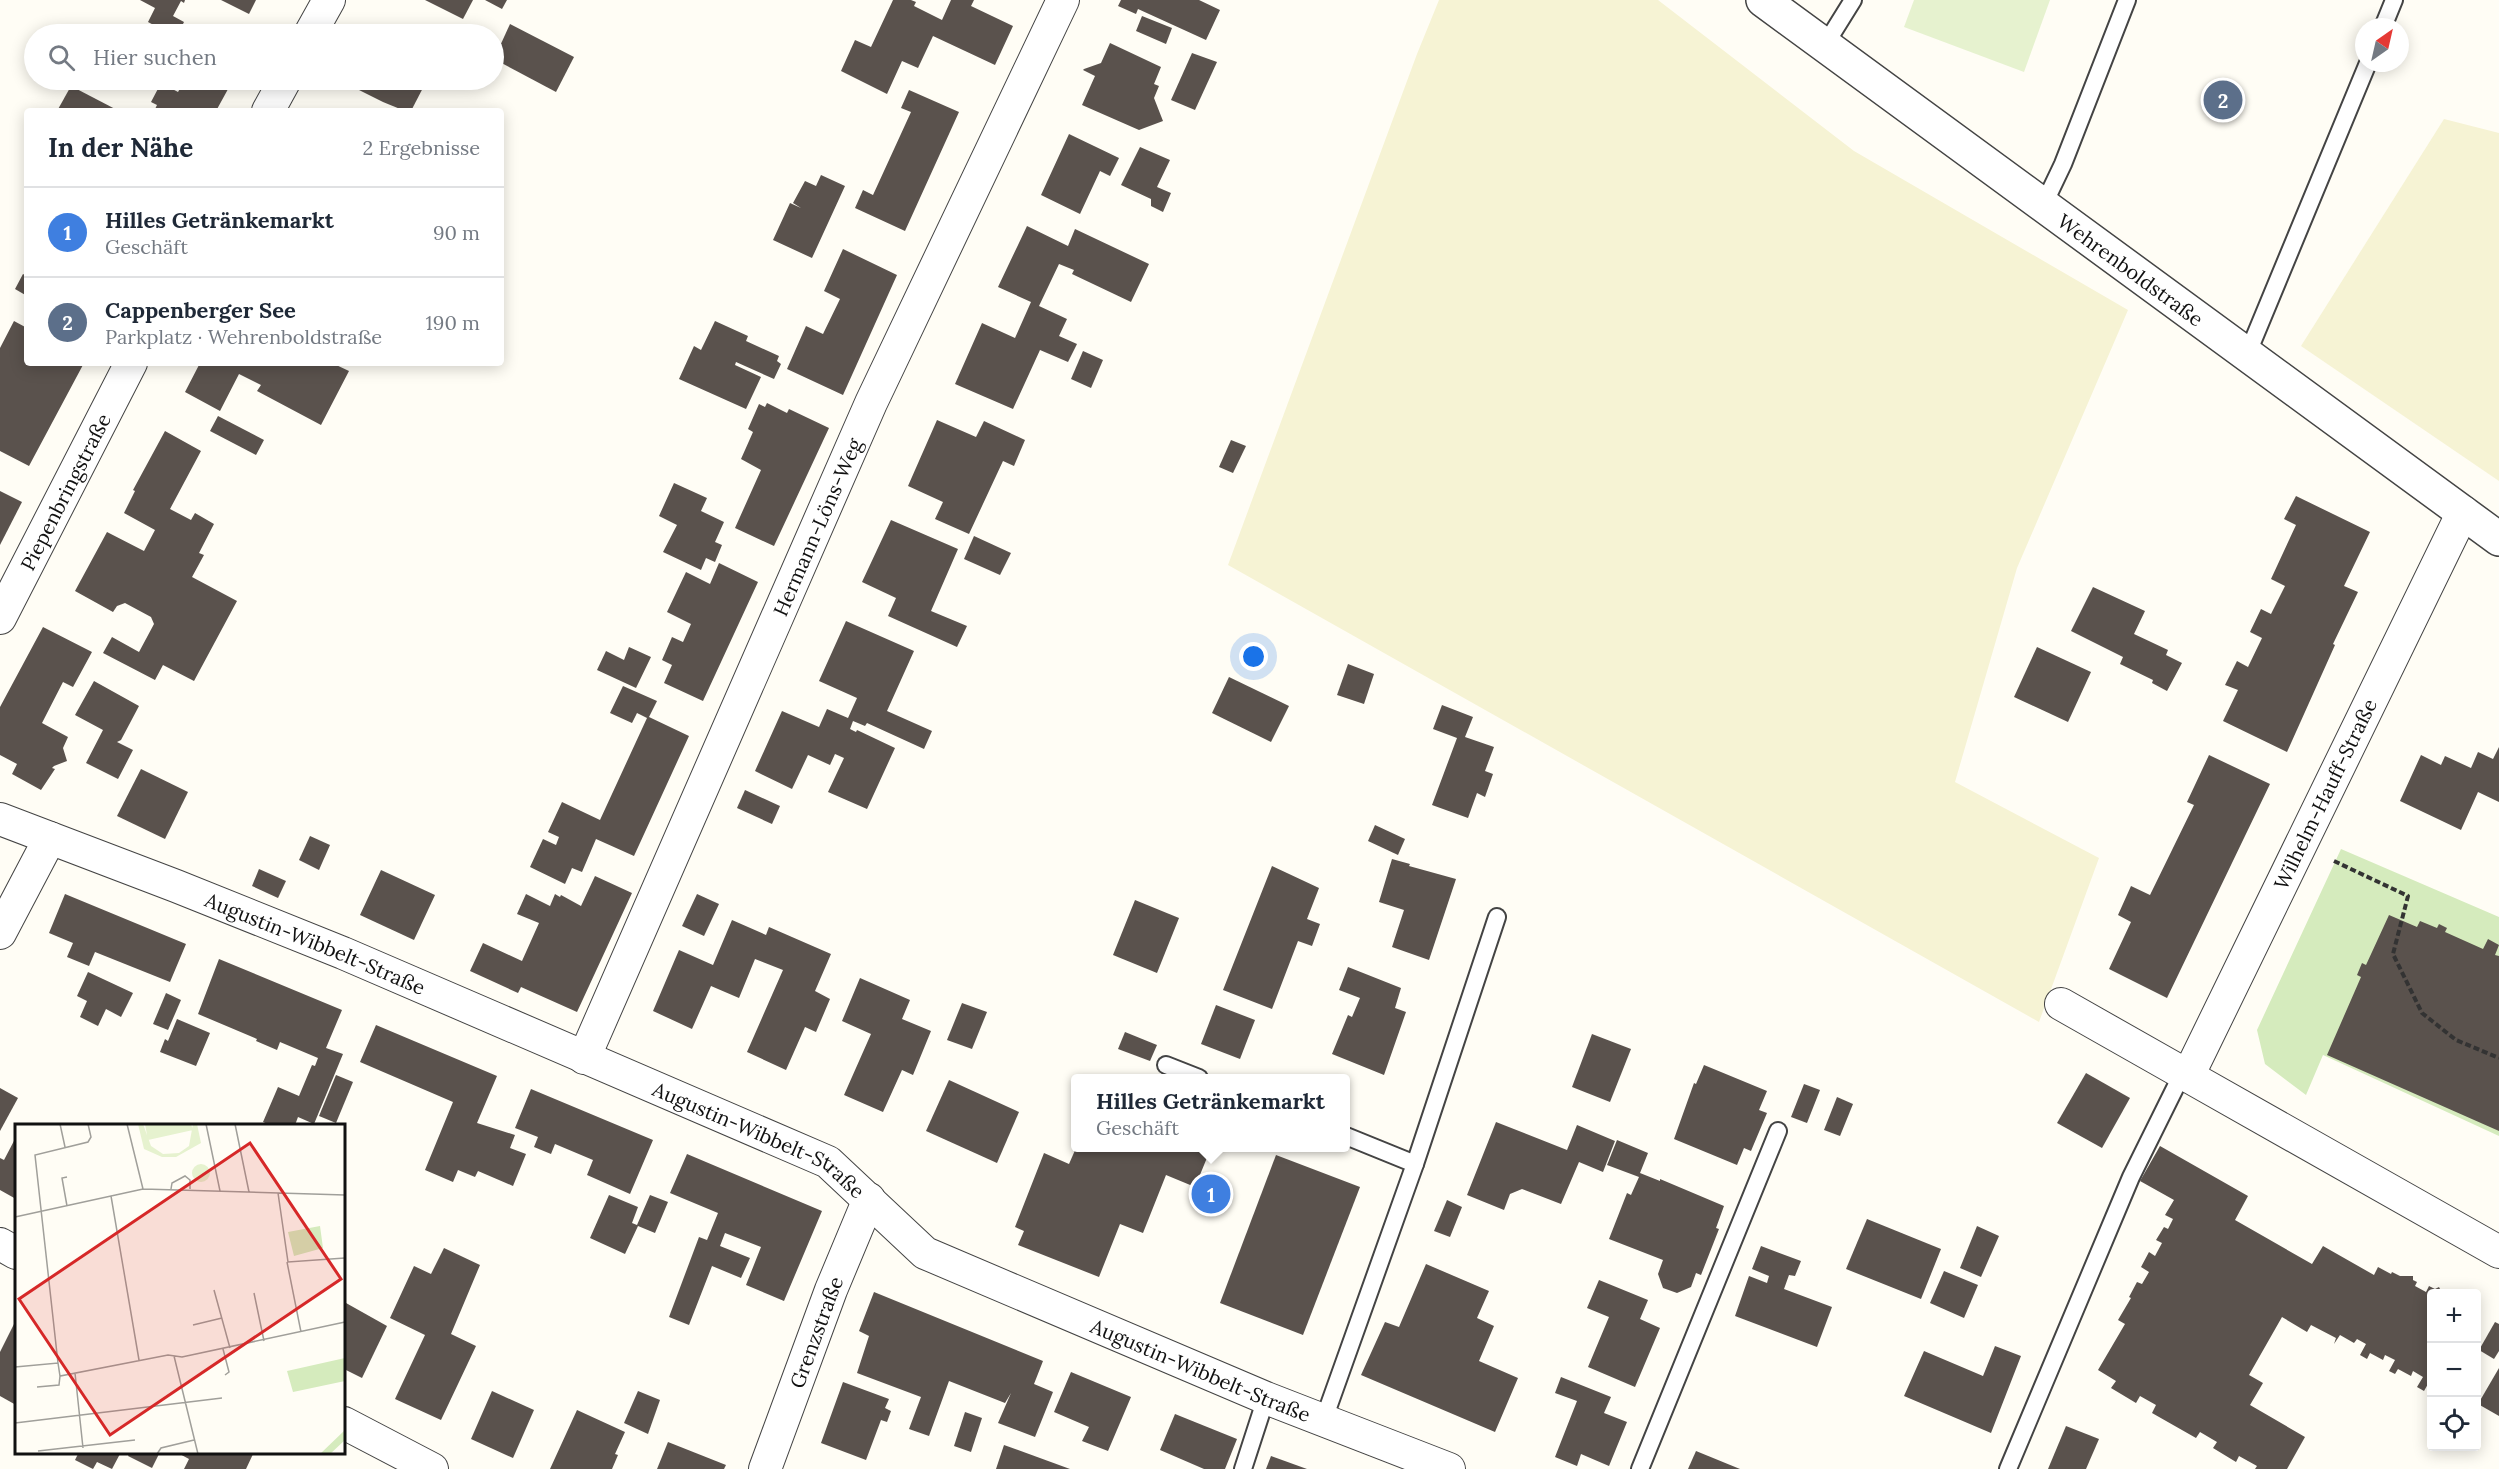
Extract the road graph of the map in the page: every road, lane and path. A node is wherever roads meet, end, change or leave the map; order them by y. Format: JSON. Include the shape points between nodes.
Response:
{"nodes":[{"id":1,"x":329,"y":0,"type":"edge"},
{"id":2,"x":1063,"y":0,"type":"edge"},
{"id":3,"x":1763,"y":0,"type":"edge"},
{"id":4,"x":1852,"y":0,"type":"edge"},
{"id":5,"x":2127,"y":0,"type":"edge"},
{"id":6,"x":2394,"y":0,"type":"edge"},
{"id":7,"x":2387,"y":18,"type":"edge"},
{"id":8,"x":316,"y":24,"type":"edge"},
{"id":9,"x":1825,"y":45,"type":"junction"},
{"id":10,"x":2364,"y":72,"type":"edge"},
{"id":11,"x":280,"y":90,"type":"edge"},
{"id":12,"x":270,"y":108,"type":"edge"},
{"id":13,"x":2043,"y":206,"type":"junction"},
{"id":14,"x":2247,"y":356,"type":"junction"},
{"id":15,"x":129,"y":366,"type":"edge"},
{"id":16,"x":2463,"y":512,"type":"junction"},
{"id":17,"x":2499,"y":538,"type":"edge"},
{"id":18,"x":0,"y":618,"type":"edge"},
{"id":19,"x":0,"y":819,"type":"edge"},
{"id":20,"x":50,"y":837,"type":"junction"},
{"id":21,"x":2300,"y":846,"type":"junction"},
{"id":22,"x":1497,"y":917,"type":"dead end"},
{"id":23,"x":0,"y":933,"type":"edge"},
{"id":24,"x":2061,"y":1004,"type":"dead end"},
{"id":25,"x":584,"y":1058,"type":"junction"},
{"id":26,"x":2499,"y":1058,"type":"edge"},
{"id":27,"x":1166,"y":1065,"type":"dead end"},
{"id":28,"x":1189,"y":1074,"type":"edge"},
{"id":29,"x":2185,"y":1074,"type":"junction"},
{"id":30,"x":1778,"y":1131,"type":"dead end"},
{"id":31,"x":1350,"y":1138,"type":"edge"},
{"id":32,"x":1415,"y":1164,"type":"junction"},
{"id":33,"x":869,"y":1199,"type":"junction"},
{"id":34,"x":0,"y":1244,"type":"edge"},
{"id":35,"x":15,"y":1252,"type":"edge"},
{"id":36,"x":2499,"y":1252,"type":"edge"},
{"id":37,"x":1266,"y":1398,"type":"junction"},
{"id":38,"x":1324,"y":1419,"type":"junction"},
{"id":39,"x":345,"y":1424,"type":"edge"},
{"id":40,"x":432,"y":1469,"type":"edge"},
{"id":41,"x":765,"y":1469,"type":"edge"},
{"id":42,"x":1242,"y":1469,"type":"edge"},
{"id":43,"x":1449,"y":1469,"type":"edge"},
{"id":44,"x":1640,"y":1469,"type":"edge"},
{"id":45,"x":2008,"y":1469,"type":"edge"}],
"edges":[{"from":1,"to":8,"type":"street"},
{"from":2,"to":25,"type":"street","name":"Hermann-Löns-Weg","via":[[871,403]]},
{"from":3,"to":9,"type":"street","name":"Wehrenboldstraße"},
{"from":4,"to":9,"type":"lane"},
{"from":5,"to":13,"type":"lane"},
{"from":6,"to":7,"type":"lane"},
{"from":9,"to":13,"type":"street","name":"Wehrenboldstraße"},
{"from":10,"to":14,"type":"lane"},
{"from":11,"to":12,"type":"street"},
{"from":13,"to":14,"type":"street","name":"Wehrenboldstraße"},
{"from":14,"to":16,"type":"street","name":"Wehrenboldstraße"},
{"from":15,"to":18,"type":"street","name":"Piepenbringstraße"},
{"from":16,"to":17,"type":"street","name":"Wehrenboldstraße"},
{"from":16,"to":21,"type":"street","name":"Wilhelm-Hauff-Straße"},
{"from":19,"to":20,"type":"street","name":"Augustin-Wibbelt-Straße"},
{"from":20,"to":23,"type":"street"},
{"from":20,"to":25,"type":"street","name":"Augustin-Wibbelt-Straße","via":[[343,952]]},
{"from":21,"to":26,"type":"path","via":[[2408,896],[2393,954],[2422,1012],[2456,1040]]},
{"from":21,"to":29,"type":"street","name":"Wilhelm-Hauff-Straße"},
{"from":22,"to":32,"type":"lane"},
{"from":24,"to":29,"type":"street"},
{"from":25,"to":33,"type":"street","name":"Augustin-Wibbelt-Straße","via":[[828,1162]]},
{"from":27,"to":28,"type":"lane"},
{"from":29,"to":36,"type":"street"},
{"from":29,"to":45,"type":"lane","via":[[2131,1177]]},
{"from":30,"to":44,"type":"lane"},
{"from":31,"to":32,"type":"lane"},
{"from":32,"to":38,"type":"lane"},
{"from":33,"to":37,"type":"street","name":"Augustin-Wibbelt-Straße","via":[[926,1254]]},
{"from":33,"to":41,"type":"street","name":"Grenzstraße"},
{"from":34,"to":35,"type":"street"},
{"from":37,"to":38,"type":"street","name":"Augustin-Wibbelt-Straße"},
{"from":37,"to":42,"type":"lane"},
{"from":38,"to":43,"type":"street","name":"Augustin-Wibbelt-Straße"},
{"from":39,"to":40,"type":"street"}]}
